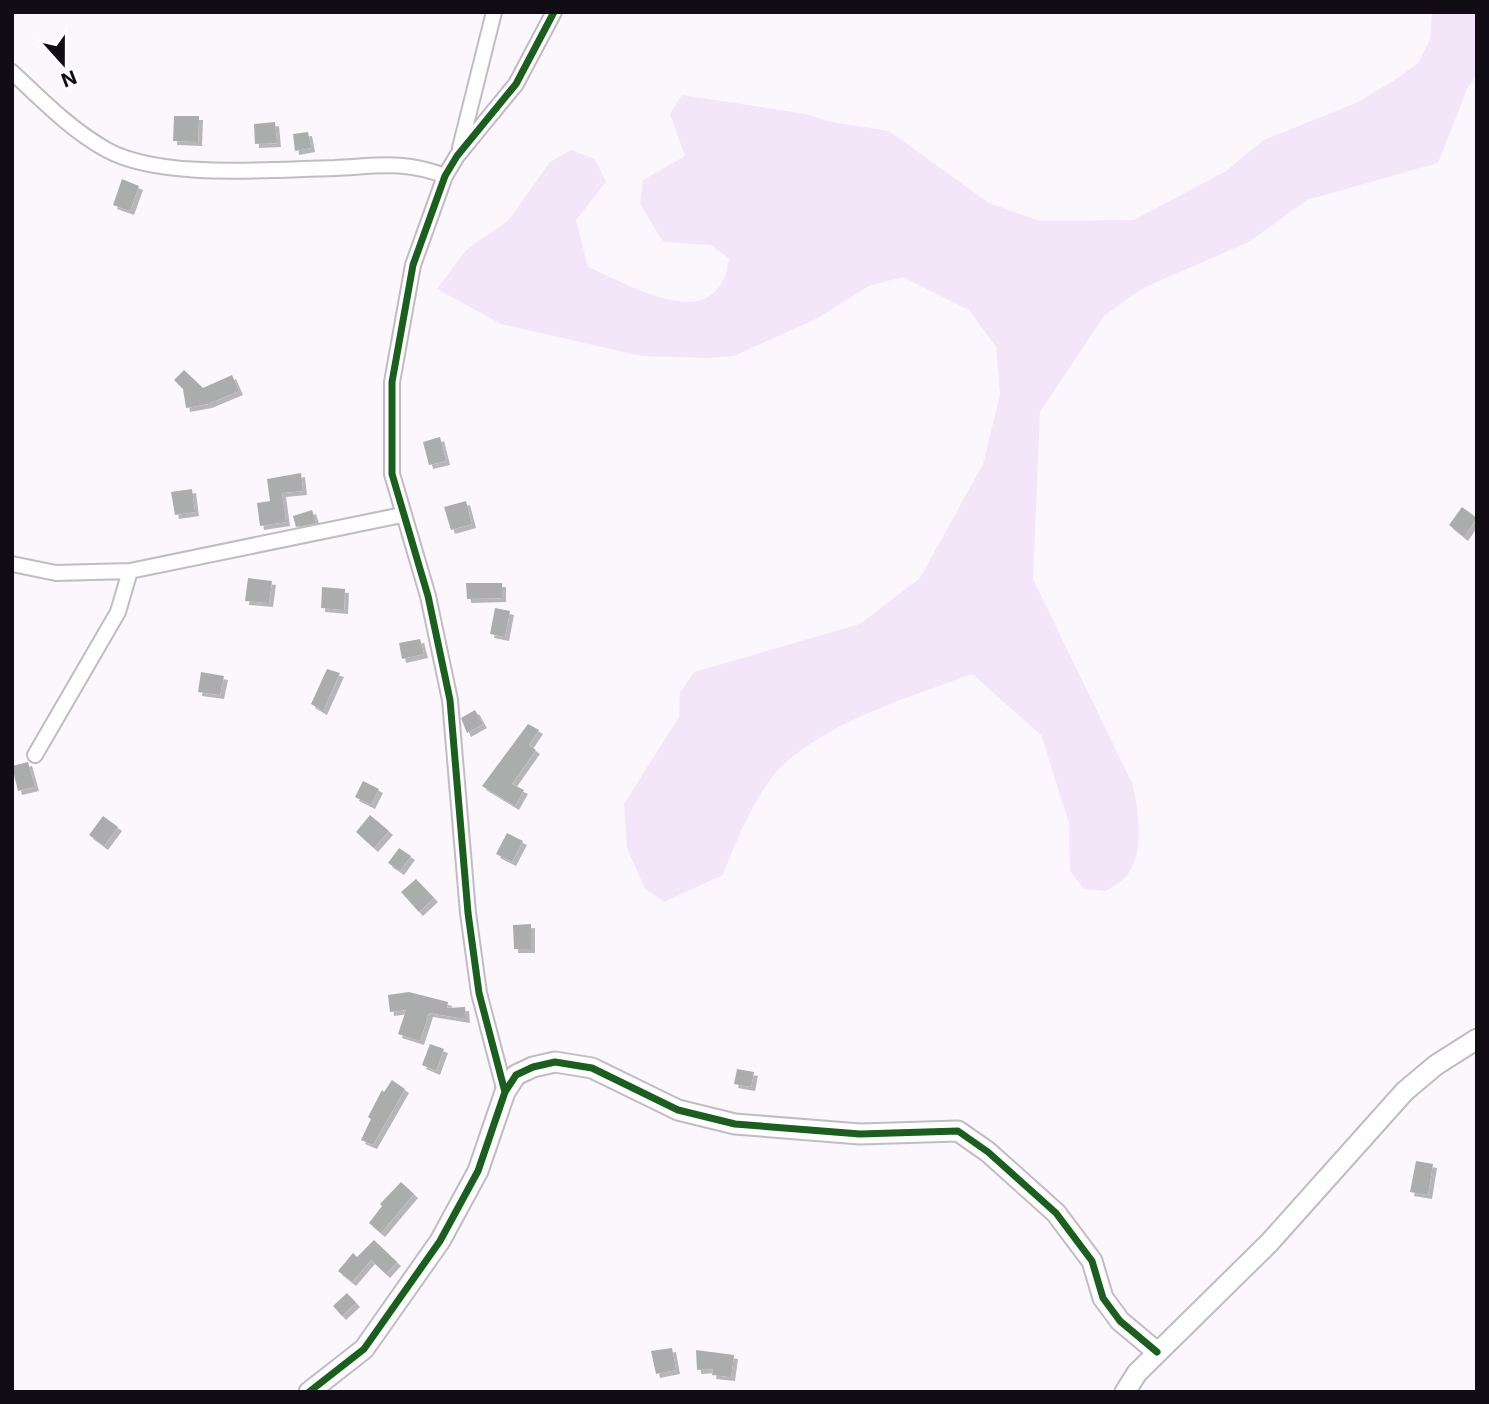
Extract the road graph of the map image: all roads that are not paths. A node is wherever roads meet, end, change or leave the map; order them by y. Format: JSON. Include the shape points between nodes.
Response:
{"nodes":[{"id":1,"x":494,"y":12,"type":"edge"},
{"id":2,"x":554,"y":12,"type":"edge"},
{"id":3,"x":12,"y":72,"type":"edge"},
{"id":4,"x":457,"y":156,"type":"junction"},
{"id":5,"x":445,"y":176,"type":"junction"},
{"id":6,"x":402,"y":515,"type":"junction"},
{"id":7,"x":12,"y":564,"type":"edge"},
{"id":8,"x":130,"y":571,"type":"junction"},
{"id":9,"x":35,"y":755,"type":"dead end"},
{"id":10,"x":1477,"y":1039,"type":"edge"},
{"id":11,"x":505,"y":1092,"type":"junction"},
{"id":12,"x":1157,"y":1352,"type":"junction"},
{"id":13,"x":309,"y":1392,"type":"edge"},
{"id":14,"x":1125,"y":1392,"type":"edge"}],
"edges":[{"from":1,"to":4,"type":"street"},
{"from":2,"to":4,"type":"street","via":[[516,84]]},
{"from":3,"to":5,"type":"street","via":[[78,132],[110,151],[151,166],[262,169],[394,163]]},
{"from":4,"to":5,"type":"street"},
{"from":5,"to":6,"type":"street","via":[[413,265],[392,382],[391,474]]},
{"from":6,"to":8,"type":"street"},
{"from":6,"to":11,"type":"street","via":[[428,596],[450,700],[479,993]]},
{"from":7,"to":8,"type":"street","via":[[56,573]]},
{"from":8,"to":9,"type":"street","via":[[118,612]]},
{"from":10,"to":12,"type":"street","via":[[1405,1091],[1269,1243]]},
{"from":11,"to":12,"type":"street","via":[[516,1076],[555,1062],[592,1068],[678,1110],[735,1124],[860,1134],[958,1130],[1056,1213],[1092,1261],[1103,1298],[1120,1321]]},
{"from":11,"to":13,"type":"street","via":[[478,1171],[440,1241],[364,1349]]},
{"from":12,"to":14,"type":"street"}]}
